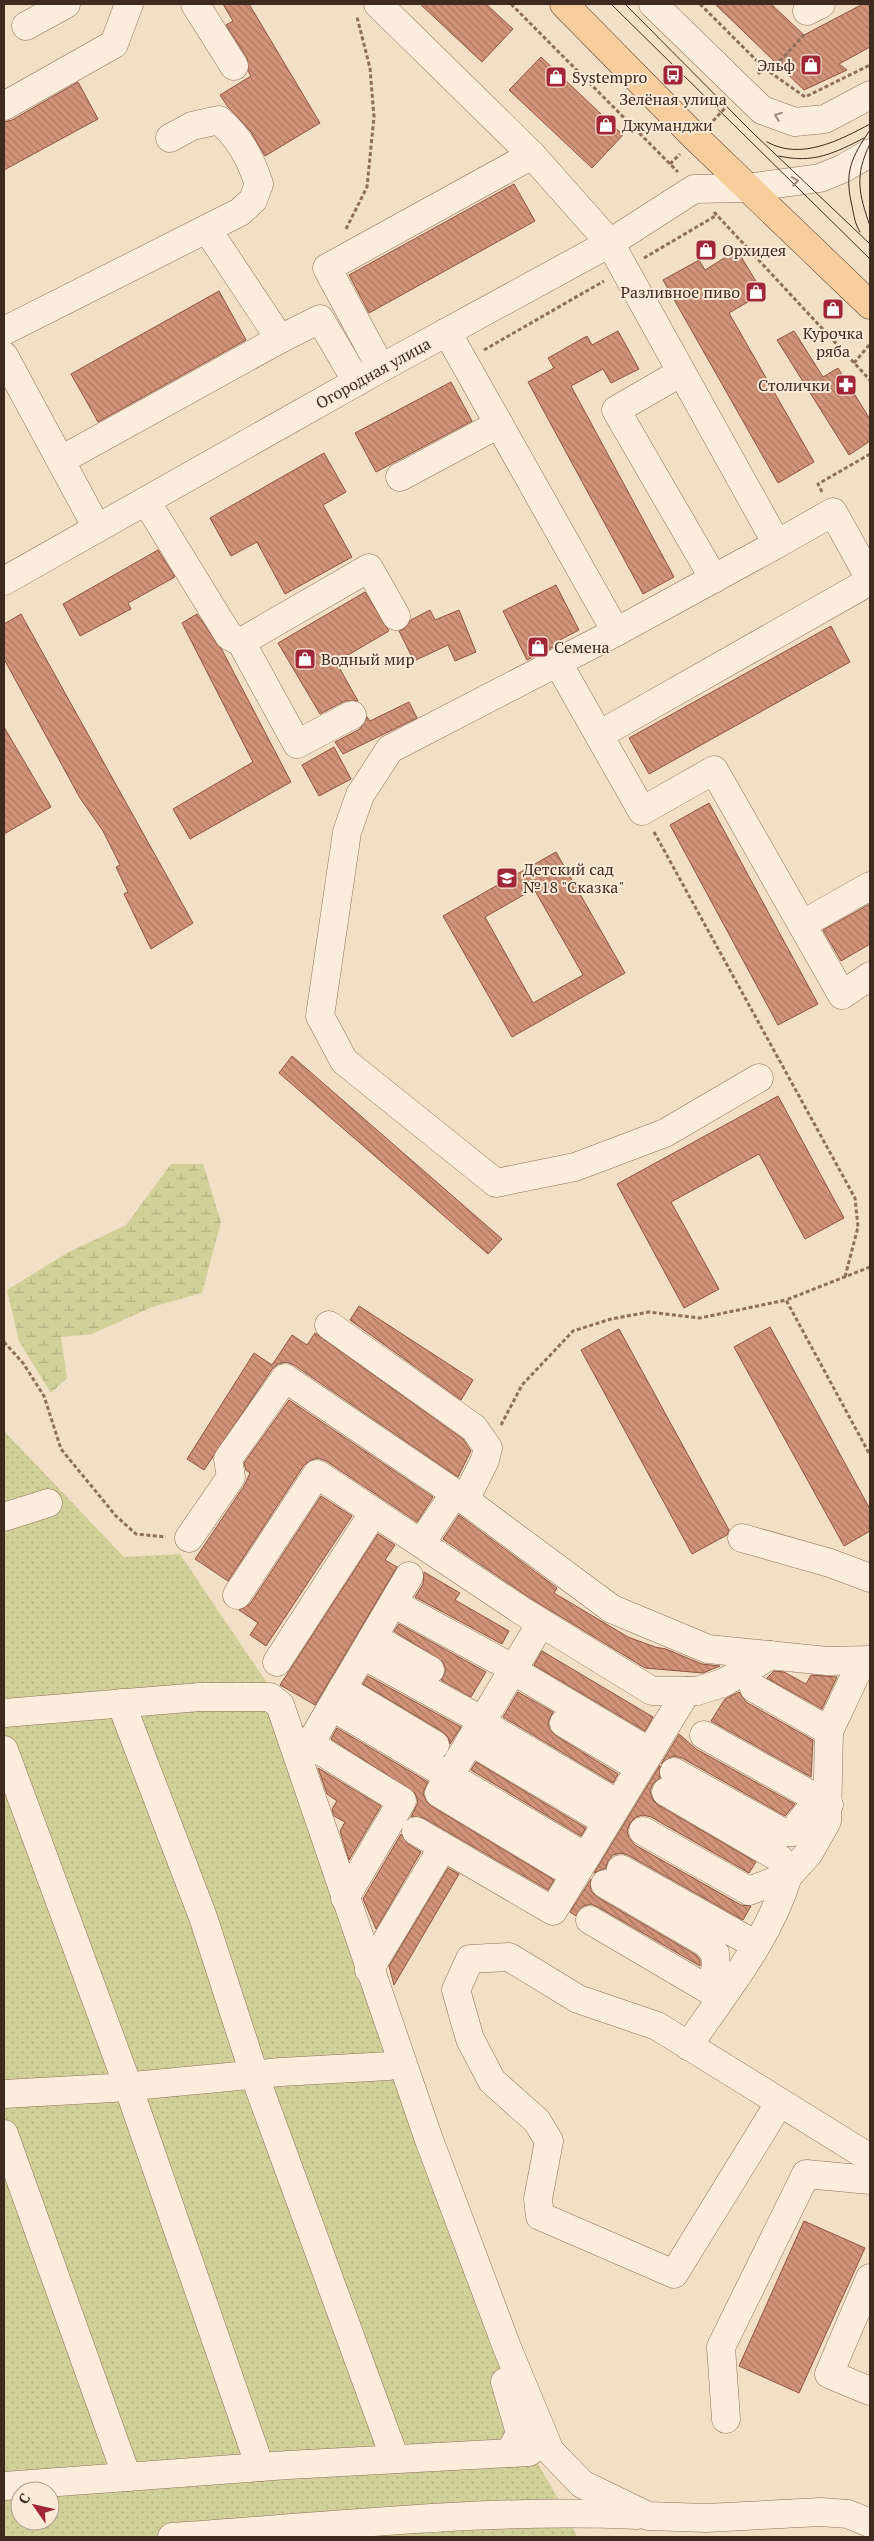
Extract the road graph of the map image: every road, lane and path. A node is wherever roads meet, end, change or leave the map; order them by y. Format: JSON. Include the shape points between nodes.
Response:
{"nodes":[{"id":1,"x":66,"y":4,"type":"edge"},
{"id":2,"x":129,"y":4,"type":"edge"},
{"id":3,"x":195,"y":4,"type":"edge"},
{"id":4,"x":564,"y":4,"type":"edge"},
{"id":5,"x":653,"y":4,"type":"edge"},
{"id":6,"x":700,"y":4,"type":"edge"},
{"id":7,"x":367,"y":8,"type":"edge"},
{"id":8,"x":26,"y":26,"type":"dead end"},
{"id":9,"x":234,"y":66,"type":"dead end"},
{"id":10,"x":870,"y":66,"type":"edge"},
{"id":11,"x":870,"y":95,"type":"edge"},
{"id":12,"x":4,"y":106,"type":"edge"},
{"id":13,"x":170,"y":138,"type":"dead end"},
{"id":14,"x":870,"y":153,"type":"edge"},
{"id":15,"x":532,"y":156,"type":"junction"},
{"id":16,"x":747,"y":188,"type":"junction"},
{"id":17,"x":717,"y":215,"type":"dead end"},
{"id":18,"x":206,"y":229,"type":"junction"},
{"id":19,"x":345,"y":232,"type":"dead end"},
{"id":20,"x":610,"y":243,"type":"junction"},
{"id":21,"x":624,"y":269,"type":"junction"},
{"id":22,"x":870,"y":305,"type":"edge"},
{"id":23,"x":4,"y":331,"type":"edge"},
{"id":24,"x":447,"y":332,"type":"junction"},
{"id":25,"x":280,"y":339,"type":"junction"},
{"id":26,"x":870,"y":344,"type":"edge"},
{"id":27,"x":4,"y":356,"type":"edge"},
{"id":28,"x":464,"y":362,"type":"junction"},
{"id":29,"x":854,"y":363,"type":"dead end"},
{"id":30,"x":381,"y":368,"type":"junction"},
{"id":31,"x":680,"y":373,"type":"junction"},
{"id":32,"x":357,"y":382,"type":"junction"},
{"id":33,"x":499,"y":424,"type":"junction"},
{"id":34,"x":870,"y":454,"type":"edge"},
{"id":35,"x":61,"y":460,"type":"junction"},
{"id":36,"x":400,"y":477,"type":"dead end"},
{"id":37,"x":146,"y":501,"type":"junction"},
{"id":38,"x":833,"y":512,"type":"junction"},
{"id":39,"x":98,"y":528,"type":"junction"},
{"id":40,"x":777,"y":544,"type":"junction"},
{"id":41,"x":714,"y":579,"type":"junction"},
{"id":42,"x":870,"y":580,"type":"edge"},
{"id":43,"x":4,"y":581,"type":"edge"},
{"id":44,"x":396,"y":616,"type":"dead end"},
{"id":45,"x":616,"y":632,"type":"junction"},
{"id":46,"x":241,"y":642,"type":"junction"},
{"id":47,"x":558,"y":662,"type":"junction"},
{"id":48,"x":352,"y":716,"type":"dead end"},
{"id":49,"x":599,"y":735,"type":"junction"},
{"id":50,"x":642,"y":811,"type":"junction"},
{"id":51,"x":870,"y":886,"type":"edge"},
{"id":52,"x":817,"y":916,"type":"dead end"},
{"id":53,"x":870,"y":976,"type":"edge"},
{"id":54,"x":759,"y":1078,"type":"dead end"},
{"id":55,"x":870,"y":1266,"type":"edge"},
{"id":56,"x":845,"y":1277,"type":"junction"},
{"id":57,"x":786,"y":1300,"type":"junction"},
{"id":58,"x":329,"y":1325,"type":"dead end"},
{"id":59,"x":4,"y":1342,"type":"edge"},
{"id":60,"x":488,"y":1448,"type":"junction"},
{"id":61,"x":870,"y":1455,"type":"edge"},
{"id":62,"x":460,"y":1496,"type":"junction"},
{"id":63,"x":48,"y":1503,"type":"dead end"},
{"id":64,"x":374,"y":1512,"type":"junction"},
{"id":65,"x":4,"y":1517,"type":"edge"},
{"id":66,"x":189,"y":1538,"type":"joint"},
{"id":67,"x":742,"y":1538,"type":"dead end"},
{"id":68,"x":417,"y":1541,"type":"junction"},
{"id":69,"x":409,"y":1576,"type":"dead end"},
{"id":70,"x":870,"y":1578,"type":"edge"},
{"id":71,"x":237,"y":1595,"type":"dead end"},
{"id":72,"x":404,"y":1609,"type":"dead end"},
{"id":73,"x":541,"y":1623,"type":"junction"},
{"id":74,"x":374,"y":1649,"type":"junction"},
{"id":75,"x":771,"y":1655,"type":"junction"},
{"id":76,"x":866,"y":1661,"type":"edge"},
{"id":77,"x":277,"y":1662,"type":"dead end"},
{"id":78,"x":514,"y":1678,"type":"junction"},
{"id":79,"x":754,"y":1688,"type":"dead end"},
{"id":80,"x":687,"y":1691,"type":"junction"},
{"id":81,"x":469,"y":1692,"type":"dead end"},
{"id":82,"x":258,"y":1696,"type":"junction"},
{"id":83,"x":341,"y":1701,"type":"junction"},
{"id":84,"x":121,"y":1703,"type":"junction"},
{"id":85,"x":4,"y":1713,"type":"edge"},
{"id":86,"x":287,"y":1726,"type":"junction"},
{"id":87,"x":482,"y":1731,"type":"junction"},
{"id":88,"x":829,"y":1732,"type":"junction"},
{"id":89,"x":704,"y":1735,"type":"dead end"},
{"id":90,"x":435,"y":1745,"type":"dead end"},
{"id":91,"x":4,"y":1750,"type":"edge"},
{"id":92,"x":638,"y":1756,"type":"junction"},
{"id":93,"x":456,"y":1780,"type":"junction"},
{"id":94,"x":823,"y":1802,"type":"junction"},
{"id":95,"x":607,"y":1810,"type":"junction"},
{"id":96,"x":416,"y":1831,"type":"dead end"},
{"id":97,"x":643,"y":1831,"type":"dead end"},
{"id":98,"x":586,"y":1857,"type":"junction"},
{"id":99,"x":435,"y":1860,"type":"dead end"},
{"id":100,"x":560,"y":1866,"type":"dead end"},
{"id":101,"x":788,"y":1876,"type":"junction"},
{"id":102,"x":345,"y":1898,"type":"junction"},
{"id":103,"x":590,"y":1920,"type":"dead end"},
{"id":104,"x":756,"y":1946,"type":"junction"},
{"id":105,"x":369,"y":1970,"type":"junction"},
{"id":106,"x":716,"y":1994,"type":"junction"},
{"id":107,"x":688,"y":2046,"type":"junction"},
{"id":108,"x":389,"y":2066,"type":"junction"},
{"id":109,"x":254,"y":2074,"type":"junction"},
{"id":110,"x":128,"y":2086,"type":"junction"},
{"id":111,"x":4,"y":2094,"type":"edge"},
{"id":112,"x":780,"y":2102,"type":"junction"},
{"id":113,"x":4,"y":2134,"type":"edge"},
{"id":114,"x":870,"y":2158,"type":"edge"},
{"id":115,"x":870,"y":2180,"type":"edge"},
{"id":116,"x":870,"y":2278,"type":"edge"},
{"id":117,"x":870,"y":2392,"type":"edge"},
{"id":118,"x":726,"y":2419,"type":"dead end"},
{"id":119,"x":550,"y":2451,"type":"junction"},
{"id":120,"x":510,"y":2453,"type":"junction"},
{"id":121,"x":395,"y":2459,"type":"junction"},
{"id":122,"x":260,"y":2467,"type":"junction"},
{"id":123,"x":127,"y":2477,"type":"junction"},
{"id":124,"x":4,"y":2486,"type":"edge"},
{"id":125,"x":648,"y":2516,"type":"junction"},
{"id":126,"x":870,"y":2523,"type":"edge"},
{"id":127,"x":266,"y":2534,"type":"edge"},
{"id":128,"x":172,"y":2537,"type":"edge"}],
"edges":[{"from":1,"to":8,"type":"street"},
{"from":2,"to":12,"type":"street","via":[[114,44]]},
{"from":3,"to":9,"type":"street"},
{"from":4,"to":16,"type":"main road"},
{"from":11,"to":5,"type":"street","one_way":true,"via":[[825,120],[794,122],[762,110]]},
{"from":6,"to":10,"type":"path","via":[[764,68],[805,97]]},
{"from":7,"to":15,"type":"street"},
{"from":7,"to":19,"type":"path","via":[[374,116],[367,187]]},
{"from":13,"to":18,"type":"street","via":[[192,126],[219,120],[233,132],[250,158],[259,184],[253,200],[240,212]]},
{"from":16,"to":14,"type":"street","one_way":true,"via":[[820,178]]},
{"from":15,"to":20,"type":"street"},
{"from":15,"to":30,"type":"street","via":[[328,268]]},
{"from":16,"to":20,"type":"street","name":"Огородная улица","via":[[694,189]]},
{"from":16,"to":22,"type":"main road"},
{"from":17,"to":21,"type":"path"},
{"from":18,"to":23,"type":"street"},
{"from":18,"to":25,"type":"street"},
{"from":20,"to":21,"type":"street"},
{"from":20,"to":24,"type":"street","name":"Огородная улица"},
{"from":21,"to":28,"type":"path"},
{"from":21,"to":31,"type":"street"},
{"from":24,"to":28,"type":"street"},
{"from":24,"to":30,"type":"street","name":"Огородная улица"},
{"from":25,"to":32,"type":"street","via":[[320,319]]},
{"from":25,"to":35,"type":"street"},
{"from":26,"to":29,"type":"path"},
{"from":27,"to":35,"type":"street"},
{"from":28,"to":33,"type":"street"},
{"from":30,"to":32,"type":"street","name":"Огородная улица"},
{"from":31,"to":40,"type":"street"},
{"from":31,"to":41,"type":"street","via":[[616,410]]},
{"from":32,"to":37,"type":"street","name":"Огородная улица"},
{"from":33,"to":36,"type":"street"},
{"from":33,"to":45,"type":"street"},
{"from":34,"to":38,"type":"path","via":[[818,484]]},
{"from":35,"to":39,"type":"street"},
{"from":37,"to":39,"type":"street","name":"Огородная улица"},
{"from":37,"to":46,"type":"street","via":[[229,636]]},
{"from":38,"to":40,"type":"street"},
{"from":38,"to":42,"type":"street"},
{"from":39,"to":43,"type":"street","name":"Огородная улица"},
{"from":40,"to":41,"type":"street"},
{"from":41,"to":45,"type":"street"},
{"from":42,"to":49,"type":"street"},
{"from":44,"to":46,"type":"street","via":[[369,568]]},
{"from":45,"to":47,"type":"street"},
{"from":46,"to":48,"type":"street","via":[[297,744]]},
{"from":47,"to":49,"type":"street"},
{"from":47,"to":54,"type":"street","via":[[390,749],[360,794],[347,832],[320,1016],[344,1061],[496,1183],[575,1167],[665,1133]]},
{"from":49,"to":50,"type":"street"},
{"from":50,"to":53,"type":"street","via":[[714,770],[842,995]]},
{"from":50,"to":56,"type":"path","via":[[855,1198],[858,1227]]},
{"from":51,"to":52,"type":"street"},
{"from":55,"to":56,"type":"path"},
{"from":56,"to":57,"type":"path"},
{"from":57,"to":60,"type":"path","via":[[700,1318],[649,1312],[573,1331],[522,1385]]},
{"from":57,"to":61,"type":"path"},
{"from":58,"to":60,"type":"street","via":[[474,1428]]},
{"from":59,"to":66,"type":"path","via":[[44,1396],[61,1449],[116,1516],[136,1534]]},
{"from":60,"to":62,"type":"street","via":[[485,1460]]},
{"from":62,"to":66,"type":"street","via":[[285,1378],[228,1460],[231,1477]]},
{"from":62,"to":68,"type":"street"},
{"from":62,"to":75,"type":"street","via":[[612,1609],[708,1649]]},
{"from":63,"to":65,"type":"street"},
{"from":64,"to":68,"type":"street"},
{"from":64,"to":71,"type":"street","via":[[317,1474]]},
{"from":64,"to":77,"type":"street"},
{"from":67,"to":70,"type":"street"},
{"from":68,"to":73,"type":"street"},
{"from":68,"to":86,"type":"street","via":[[310,1715]]},
{"from":69,"to":74,"type":"street"},
{"from":72,"to":78,"type":"street"},
{"from":73,"to":78,"type":"street"},
{"from":73,"to":80,"type":"street","via":[[652,1692]]},
{"from":74,"to":81,"type":"street"},
{"from":74,"to":83,"type":"street"},
{"from":74,"to":87,"type":"street"},
{"from":75,"to":76,"type":"street"},
{"from":75,"to":80,"type":"street","via":[[723,1683]]},
{"from":76,"to":88,"type":"street"},
{"from":78,"to":87,"type":"street"},
{"from":78,"to":92,"type":"street"},
{"from":79,"to":88,"type":"street"},
{"from":80,"to":92,"type":"street"},
{"from":82,"to":84,"type":"street"},
{"from":82,"to":86,"type":"street","via":[[270,1697],[280,1705]]},
{"from":82,"to":108,"type":"street","via":[[268,1713]]},
{"from":83,"to":90,"type":"street"},
{"from":83,"to":93,"type":"street"},
{"from":83,"to":102,"type":"street","via":[[315,1734],[316,1748],[402,1801]]},
{"from":84,"to":85,"type":"street"},
{"from":84,"to":109,"type":"street","via":[[203,1917]]},
{"from":86,"to":102,"type":"street"},
{"from":87,"to":93,"type":"street"},
{"from":87,"to":95,"type":"street"},
{"from":88,"to":94,"type":"street"},
{"from":89,"to":94,"type":"street"},
{"from":91,"to":110,"type":"street"},
{"from":92,"to":95,"type":"street"},
{"from":93,"to":98,"type":"street"},
{"from":93,"to":100,"type":"street","via":[[439,1793]]},
{"from":94,"to":101,"type":"street","via":[[827,1821],[809,1852]]},
{"from":94,"to":101,"type":"street","via":[[793,1832],[782,1832],[670,1782],[779,1858]]},
{"from":95,"to":98,"type":"street"},
{"from":96,"to":98,"type":"street","via":[[553,1911]]},
{"from":97,"to":101,"type":"street","via":[[749,1891]]},
{"from":99,"to":105,"type":"street"},
{"from":101,"to":104,"type":"street","via":[[781,1898]]},
{"from":102,"to":105,"type":"street"},
{"from":103,"to":106,"type":"street"},
{"from":104,"to":106,"type":"street"},
{"from":104,"to":106,"type":"street","via":[[613,1877],[716,1953]]},
{"from":105,"to":119,"type":"street","via":[[508,2350]]},
{"from":106,"to":107,"type":"street"},
{"from":107,"to":112,"type":"street"},
{"from":107,"to":112,"type":"street","via":[[657,2026],[578,1999],[509,1957],[470,1959],[456,1990],[470,2038],[492,2082],[537,2121],[549,2141],[538,2199],[540,2216],[674,2274]]},
{"from":108,"to":109,"type":"street"},
{"from":108,"to":120,"type":"street","via":[[400,2081],[510,2396],[520,2434]]},
{"from":109,"to":110,"type":"street"},
{"from":109,"to":121,"type":"street"},
{"from":110,"to":111,"type":"street"},
{"from":110,"to":122,"type":"street"},
{"from":112,"to":114,"type":"street"},
{"from":113,"to":123,"type":"street"},
{"from":115,"to":118,"type":"street","via":[[806,2174],[721,2347]]},
{"from":116,"to":117,"type":"street","via":[[829,2374]]},
{"from":119,"to":120,"type":"street"},
{"from":119,"to":125,"type":"street","via":[[582,2484]]},
{"from":120,"to":121,"type":"street"},
{"from":121,"to":122,"type":"street"},
{"from":122,"to":123,"type":"street"},
{"from":123,"to":124,"type":"street"},
{"from":125,"to":126,"type":"street","via":[[706,2518],[821,2512],[848,2514]]},
{"from":125,"to":127,"type":"street","via":[[566,2512],[477,2514]]},
{"from":127,"to":128,"type":"street"}]}
